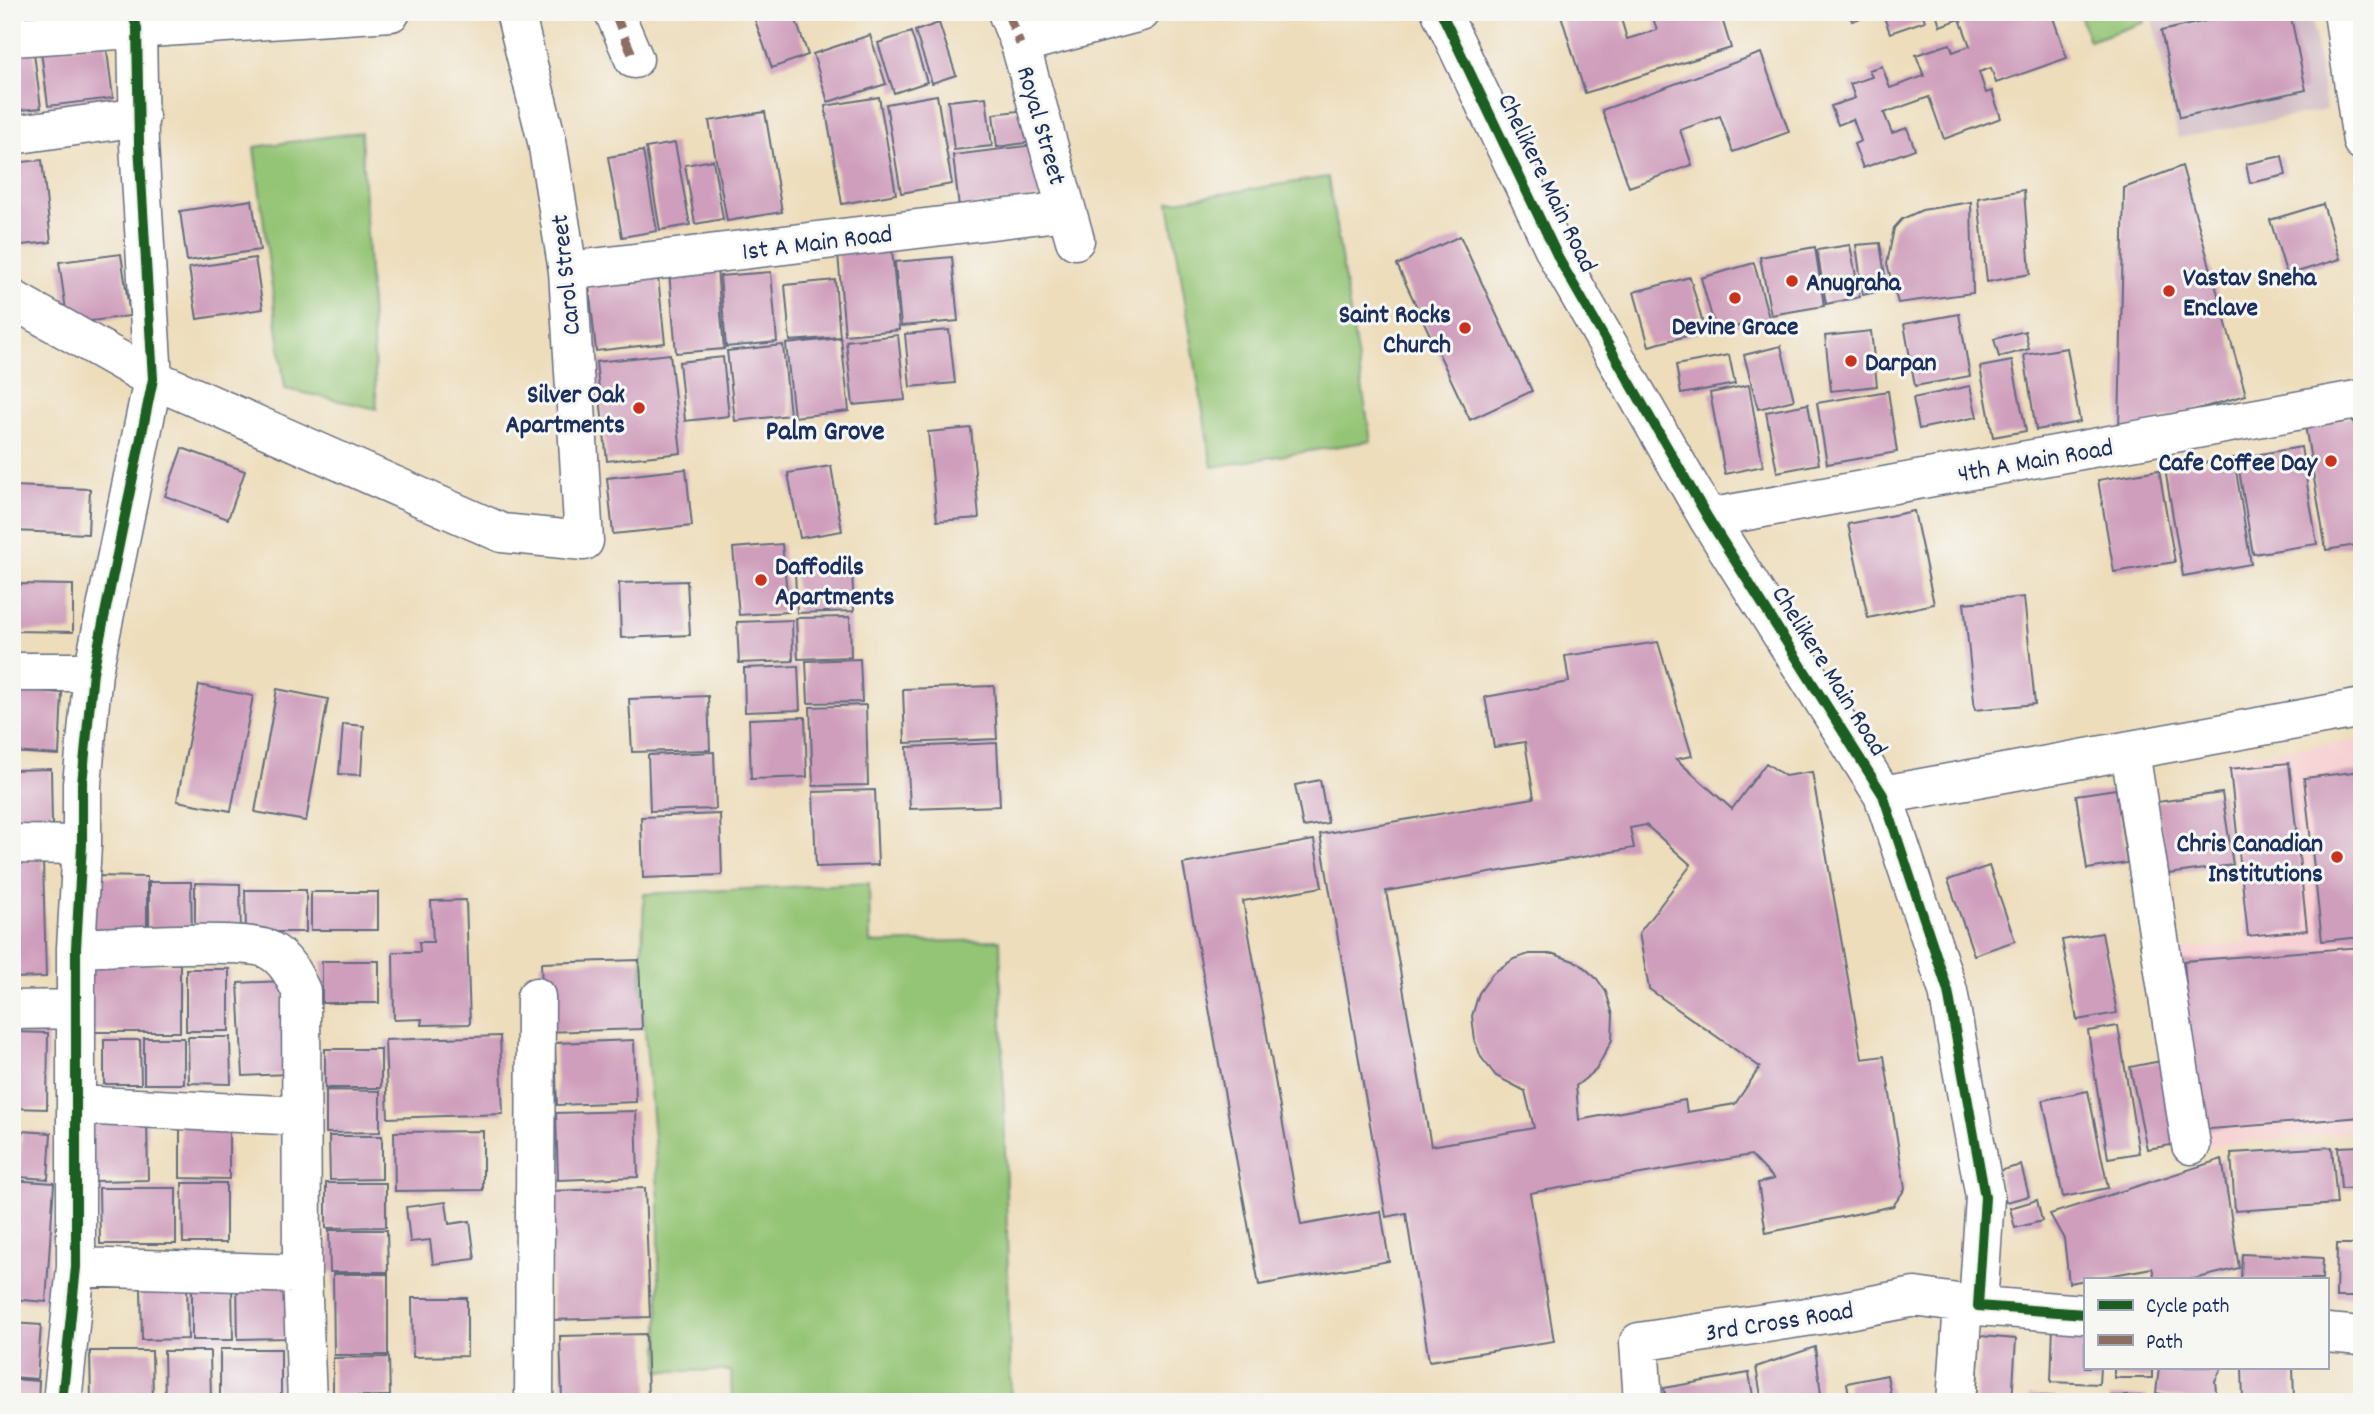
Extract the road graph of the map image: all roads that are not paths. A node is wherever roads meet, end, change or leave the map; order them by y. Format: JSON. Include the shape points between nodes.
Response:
{"nodes":[{"id":1,"x":391,"y":12,"type":"edge"},
{"id":2,"x":515,"y":12,"type":"edge"},
{"id":3,"x":614,"y":12,"type":"edge"},
{"id":4,"x":1140,"y":12,"type":"edge"},
{"id":5,"x":1441,"y":12,"type":"edge"},
{"id":6,"x":2343,"y":12,"type":"edge"},
{"id":7,"x":135,"y":20,"type":"edge"},
{"id":8,"x":1014,"y":28,"type":"edge"},
{"id":9,"x":12,"y":37,"type":"edge"},
{"id":10,"x":634,"y":59,"type":"dead end"},
{"id":11,"x":140,"y":117,"type":"junction"},
{"id":12,"x":12,"y":135,"type":"edge"},
{"id":13,"x":2362,"y":141,"type":"edge"},
{"id":14,"x":1071,"y":225,"type":"joint"},
{"id":15,"x":568,"y":271,"type":"junction"},
{"id":16,"x":12,"y":299,"type":"edge"},
{"id":17,"x":153,"y":380,"type":"junction"},
{"id":18,"x":2362,"y":399,"type":"edge"},
{"id":19,"x":1708,"y":519,"type":"junction"},
{"id":20,"x":12,"y":672,"type":"edge"},
{"id":21,"x":93,"y":672,"type":"junction"},
{"id":22,"x":2362,"y":708,"type":"edge"},
{"id":23,"x":2130,"y":751,"type":"junction"},
{"id":24,"x":1883,"y":795,"type":"junction"},
{"id":25,"x":12,"y":845,"type":"edge"},
{"id":26,"x":82,"y":845,"type":"junction"},
{"id":27,"x":76,"y":948,"type":"junction"},
{"id":28,"x":536,"y":997,"type":"dead end"},
{"id":29,"x":76,"y":1009,"type":"junction"},
{"id":30,"x":12,"y":1010,"type":"edge"},
{"id":31,"x":76,"y":1105,"type":"junction"},
{"id":32,"x":301,"y":1116,"type":"junction"},
{"id":33,"x":2191,"y":1145,"type":"dead end"},
{"id":34,"x":76,"y":1267,"type":"junction"},
{"id":35,"x":302,"y":1274,"type":"junction"},
{"id":36,"x":1970,"y":1306,"type":"junction"},
{"id":37,"x":2084,"y":1314,"type":"edge"},
{"id":38,"x":2328,"y":1334,"type":"edge"},
{"id":39,"x":2362,"y":1336,"type":"edge"},
{"id":40,"x":62,"y":1402,"type":"edge"},
{"id":41,"x":307,"y":1402,"type":"edge"},
{"id":42,"x":534,"y":1402,"type":"edge"},
{"id":43,"x":1643,"y":1402,"type":"edge"},
{"id":44,"x":1956,"y":1402,"type":"edge"}],
"edges":[{"from":1,"to":7,"type":"street"},
{"from":2,"to":15,"type":"street","name":"Carol Street","via":[[547,141]]},
{"from":3,"to":10,"type":"street"},
{"from":4,"to":8,"type":"street"},
{"from":5,"to":19,"type":"street","name":"Chelikere Main Road","via":[[1560,261]]},
{"from":6,"to":13,"type":"street"},
{"from":7,"to":9,"type":"street"},
{"from":7,"to":11,"type":"street"},
{"from":8,"to":14,"type":"street","name":"Royal Street"},
{"from":11,"to":12,"type":"street"},
{"from":11,"to":17,"type":"street"},
{"from":14,"to":15,"type":"street","name":"1st A Main Road"},
{"from":15,"to":17,"type":"street","name":"Carol Street","via":[[583,541],[502,533]]},
{"from":16,"to":17,"type":"street"},
{"from":17,"to":21,"type":"street"},
{"from":18,"to":19,"type":"street","name":"4th A Main Road"},
{"from":19,"to":24,"type":"street","name":"Chelikere Main Road"},
{"from":20,"to":21,"type":"street"},
{"from":21,"to":26,"type":"street","via":[[82,784]]},
{"from":22,"to":23,"type":"street"},
{"from":23,"to":24,"type":"street"},
{"from":23,"to":33,"type":"street"},
{"from":24,"to":36,"type":"street","name":"Chelikere Main Road","via":[[1948,991],[1985,1197]]},
{"from":25,"to":26,"type":"street"},
{"from":26,"to":27,"type":"street"},
{"from":27,"to":29,"type":"street"},
{"from":27,"to":32,"type":"street","via":[[235,944],[267,948],[289,966],[301,991]]},
{"from":28,"to":42,"type":"street"},
{"from":29,"to":30,"type":"street"},
{"from":29,"to":31,"type":"street"},
{"from":31,"to":32,"type":"street"},
{"from":31,"to":34,"type":"street"},
{"from":32,"to":35,"type":"street"},
{"from":34,"to":35,"type":"street"},
{"from":34,"to":40,"type":"street"},
{"from":35,"to":41,"type":"street"},
{"from":36,"to":37,"type":"street"},
{"from":36,"to":43,"type":"street","name":"3rd Cross Road","via":[[1914,1297],[1639,1342]]},
{"from":36,"to":44,"type":"street","name":"Chelikere Main Road"},
{"from":38,"to":39,"type":"street"}]}
